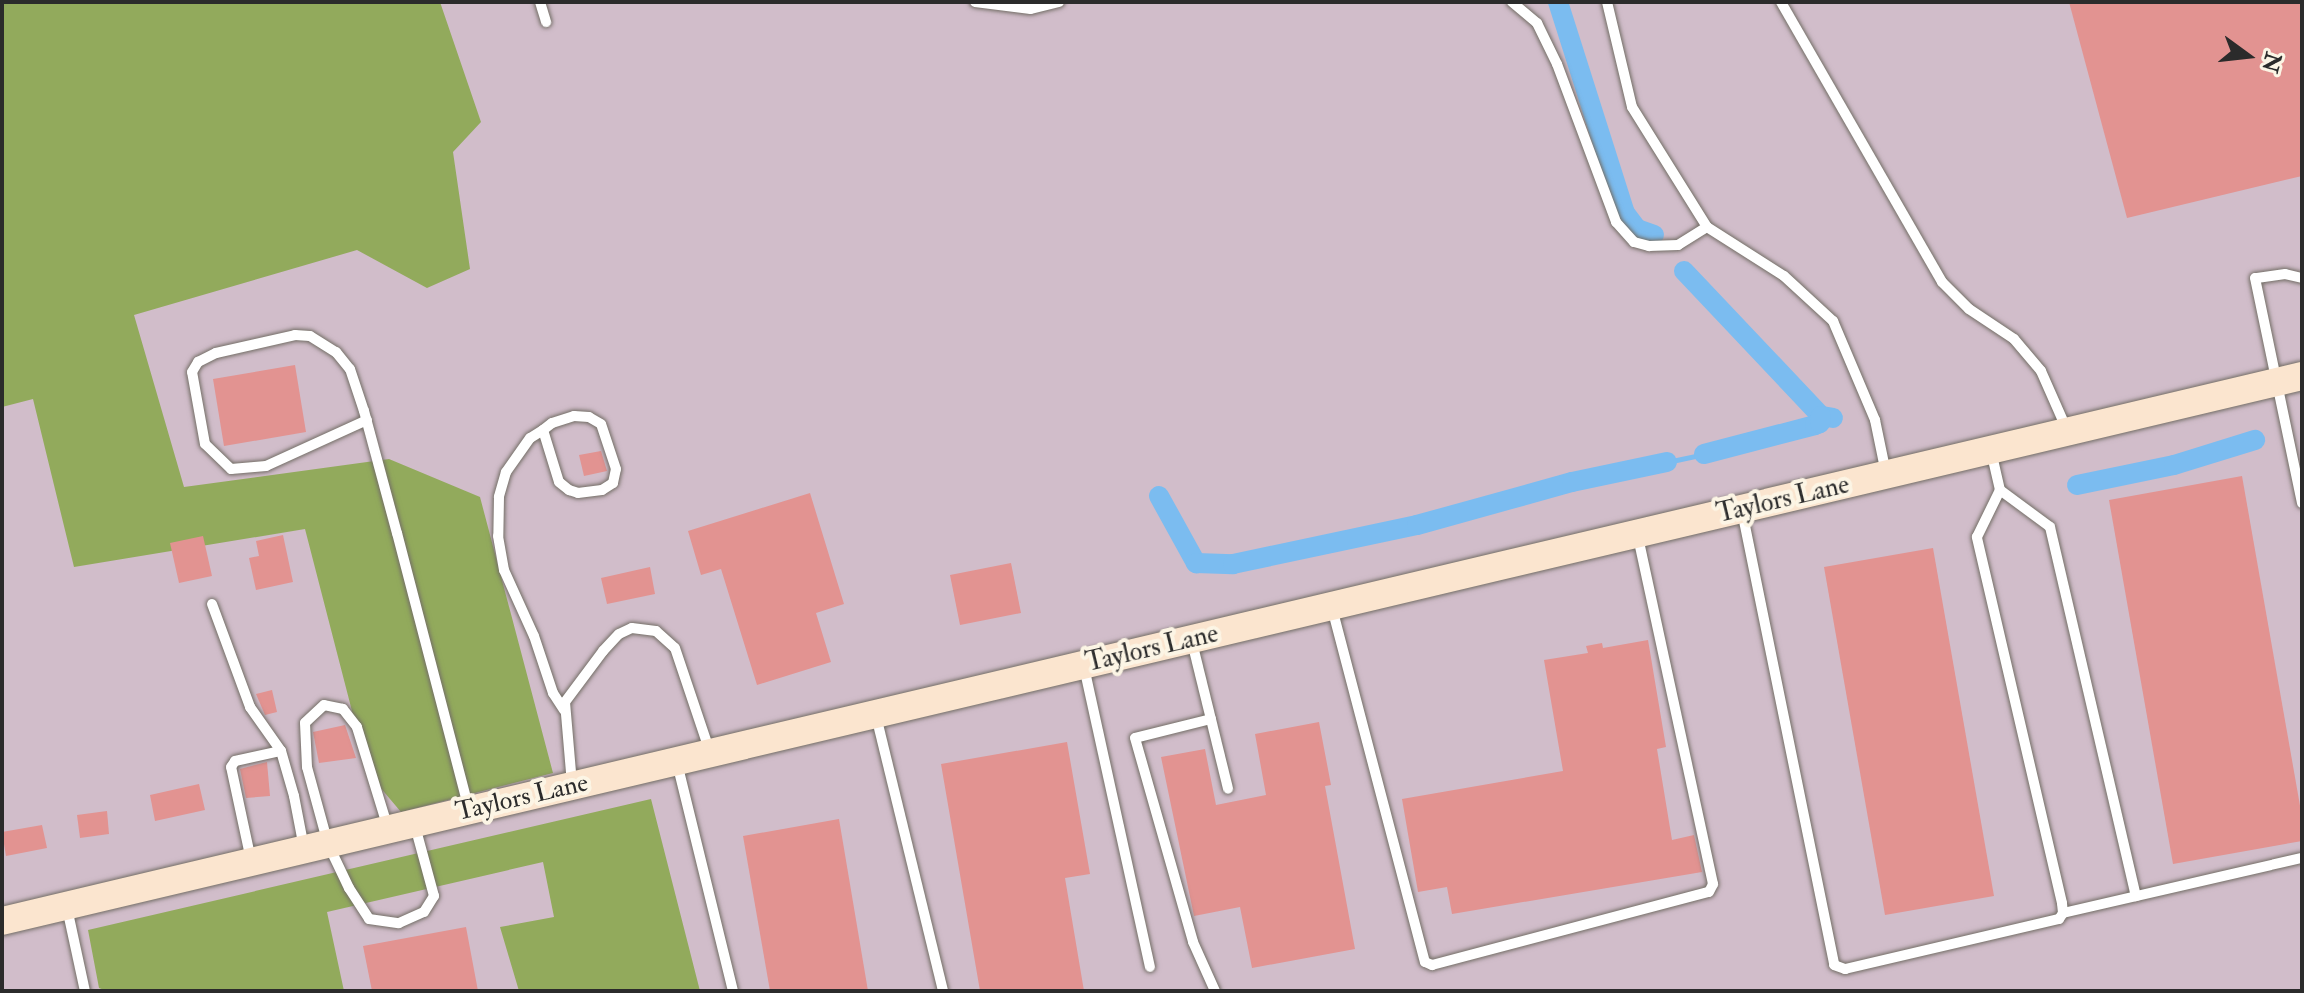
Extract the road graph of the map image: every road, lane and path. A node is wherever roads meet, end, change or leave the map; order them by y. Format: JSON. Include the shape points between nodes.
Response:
{"nodes":[{"id":1,"x":540,"y":2,"type":"edge"},
{"id":2,"x":975,"y":2,"type":"edge"},
{"id":3,"x":1059,"y":2,"type":"edge"},
{"id":4,"x":1512,"y":2,"type":"edge"},
{"id":5,"x":1607,"y":2,"type":"edge"},
{"id":6,"x":1781,"y":2,"type":"edge"},
{"id":7,"x":546,"y":22,"type":"dead end"},
{"id":8,"x":1707,"y":227,"type":"junction"},
{"id":9,"x":2302,"y":278,"type":"edge"},
{"id":10,"x":2288,"y":379,"type":"edge"},
{"id":11,"x":365,"y":416,"type":"junction"},
{"id":12,"x":543,"y":430,"type":"junction"},
{"id":13,"x":2068,"y":432,"type":"junction"},
{"id":14,"x":1991,"y":450,"type":"junction"},
{"id":15,"x":1886,"y":475,"type":"junction"},
{"id":16,"x":2000,"y":490,"type":"junction"},
{"id":17,"x":2302,"y":503,"type":"edge"},
{"id":18,"x":1742,"y":509,"type":"junction"},
{"id":19,"x":1638,"y":534,"type":"junction"},
{"id":20,"x":212,"y":604,"type":"dead end"},
{"id":21,"x":1332,"y":606,"type":"junction"},
{"id":22,"x":1191,"y":640,"type":"junction"},
{"id":23,"x":1084,"y":665,"type":"junction"},
{"id":24,"x":564,"y":710,"type":"junction"},
{"id":25,"x":876,"y":714,"type":"junction"},
{"id":26,"x":1211,"y":719,"type":"junction"},
{"id":27,"x":281,"y":751,"type":"junction"},
{"id":28,"x":710,"y":754,"type":"junction"},
{"id":29,"x":677,"y":761,"type":"junction"},
{"id":30,"x":573,"y":786,"type":"junction"},
{"id":31,"x":1228,"y":789,"type":"dead end"},
{"id":32,"x":469,"y":811,"type":"junction"},
{"id":33,"x":401,"y":827,"type":"junction"},
{"id":34,"x":316,"y":847,"type":"junction"},
{"id":35,"x":2302,"y":858,"type":"edge"},
{"id":36,"x":251,"y":862,"type":"junction"},
{"id":37,"x":2136,"y":896,"type":"junction"},
{"id":38,"x":67,"y":906,"type":"junction"},
{"id":39,"x":2063,"y":913,"type":"junction"},
{"id":40,"x":2,"y":921,"type":"edge"},
{"id":41,"x":1150,"y":967,"type":"dead end"},
{"id":42,"x":85,"y":991,"type":"edge"},
{"id":43,"x":733,"y":991,"type":"edge"},
{"id":44,"x":943,"y":991,"type":"edge"},
{"id":45,"x":1215,"y":991,"type":"edge"}],
"edges":[{"from":1,"to":7,"type":"lane"},
{"from":2,"to":3,"type":"lane","via":[[1031,9]]},
{"from":4,"to":8,"type":"lane","via":[[1537,23],[1557,64],[1616,222],[1634,242],[1649,246],[1678,245]]},
{"from":5,"to":8,"type":"lane","via":[[1632,107]]},
{"from":6,"to":13,"type":"lane","via":[[1942,282],[1969,309],[2014,339],[2041,371]]},
{"from":8,"to":15,"type":"lane","via":[[1784,276],[1833,321],[1875,420]]},
{"from":9,"to":10,"type":"lane","via":[[2255,278],[2274,357]]},
{"from":10,"to":13,"type":"street","name":"Taylors Lane"},
{"from":10,"to":17,"type":"lane"},
{"from":11,"to":11,"type":"lane","via":[[266,466],[231,469],[205,444],[192,372],[198,362],[216,353],[310,336],[336,352],[350,369]]},
{"from":11,"to":32,"type":"lane"},
{"from":12,"to":12,"type":"lane","via":[[574,416],[601,424],[616,469],[613,483],[602,490],[569,490],[559,482]]},
{"from":12,"to":24,"type":"lane","via":[[530,438],[506,472],[498,536],[504,570]]},
{"from":13,"to":14,"type":"street","name":"Taylors Lane"},
{"from":14,"to":15,"type":"street","name":"Taylors Lane"},
{"from":14,"to":16,"type":"lane"},
{"from":15,"to":18,"type":"street","name":"Taylors Lane"},
{"from":16,"to":37,"type":"lane","via":[[2050,527]]},
{"from":16,"to":39,"type":"lane","via":[[1977,537]]},
{"from":18,"to":19,"type":"street","name":"Taylors Lane"},
{"from":18,"to":39,"type":"lane","via":[[1834,965],[1845,969],[2059,919]]},
{"from":19,"to":21,"type":"street","name":"Taylors Lane"},
{"from":19,"to":21,"type":"lane","via":[[1713,884],[1709,892],[1432,965],[1425,962]]},
{"from":20,"to":27,"type":"lane","via":[[250,707]]},
{"from":21,"to":22,"type":"street","name":"Taylors Lane"},
{"from":22,"to":23,"type":"street","name":"Taylors Lane"},
{"from":22,"to":26,"type":"lane"},
{"from":23,"to":25,"type":"street","name":"Taylors Lane"},
{"from":23,"to":41,"type":"lane"},
{"from":24,"to":28,"type":"lane","via":[[569,696],[619,634],[632,628],[656,631],[675,648]]},
{"from":24,"to":30,"type":"lane"},
{"from":25,"to":28,"type":"street","name":"Taylors Lane"},
{"from":25,"to":44,"type":"lane"},
{"from":26,"to":31,"type":"lane"},
{"from":26,"to":45,"type":"lane","via":[[1135,738],[1193,942]]},
{"from":27,"to":34,"type":"lane"},
{"from":27,"to":36,"type":"lane","via":[[235,761],[231,767]]},
{"from":28,"to":29,"type":"street","name":"Taylors Lane"},
{"from":29,"to":30,"type":"street","name":"Taylors Lane"},
{"from":29,"to":43,"type":"lane"},
{"from":30,"to":32,"type":"street","name":"Taylors Lane"},
{"from":32,"to":33,"type":"street","name":"Taylors Lane"},
{"from":33,"to":34,"type":"street","name":"Taylors Lane"},
{"from":33,"to":34,"type":"lane","via":[[434,896],[424,912],[399,923],[369,919]]},
{"from":33,"to":34,"type":"lane","via":[[357,727],[343,709],[324,705],[305,723],[303,737],[317,801]]},
{"from":34,"to":36,"type":"street","name":"Taylors Lane"},
{"from":35,"to":37,"type":"lane"},
{"from":36,"to":38,"type":"street","name":"Taylors Lane"},
{"from":37,"to":39,"type":"lane"},
{"from":38,"to":40,"type":"street","name":"Taylors Lane"},
{"from":38,"to":42,"type":"lane"}]}
